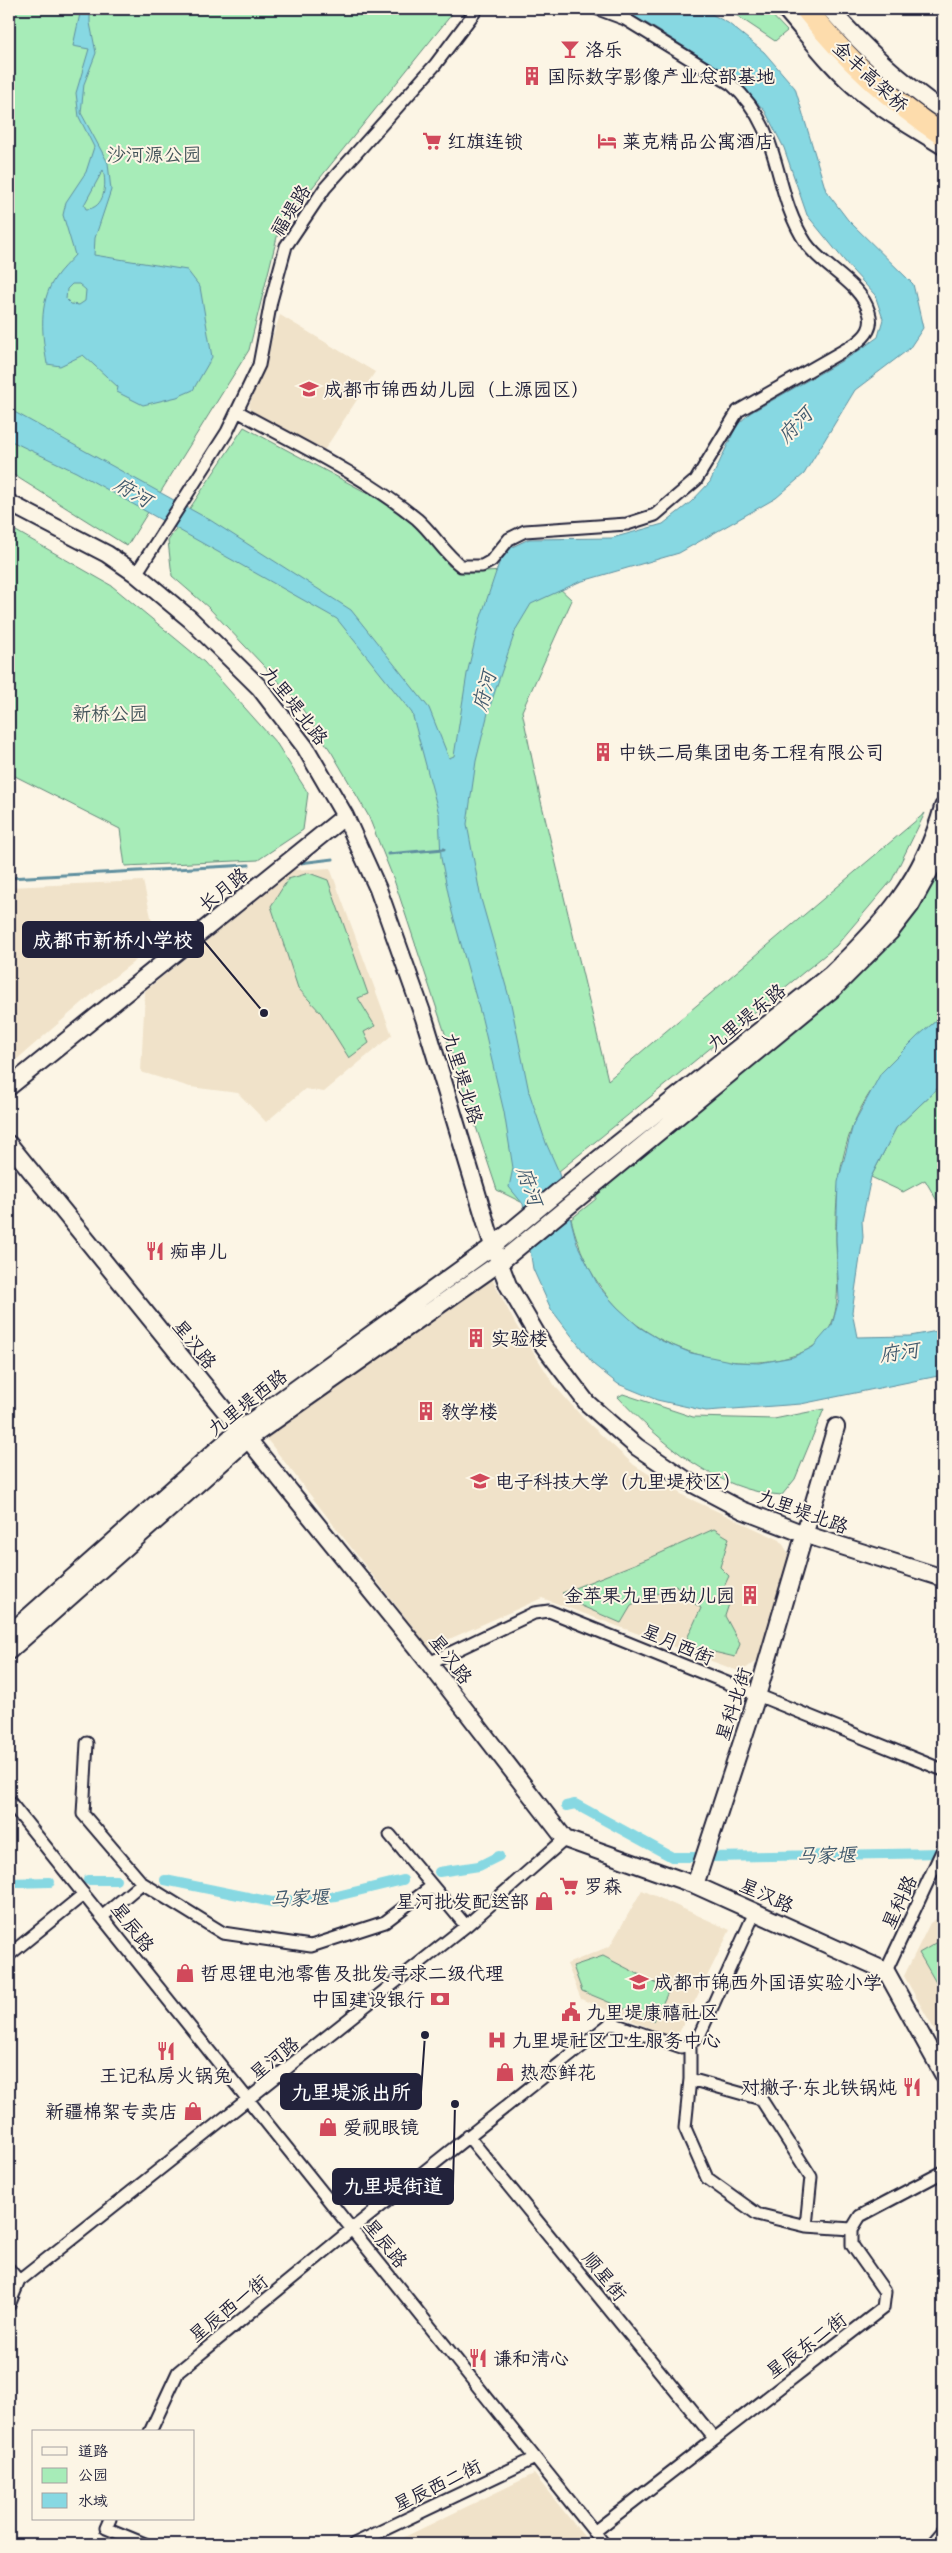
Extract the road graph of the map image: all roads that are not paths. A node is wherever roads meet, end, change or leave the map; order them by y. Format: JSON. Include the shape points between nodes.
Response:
{"nodes":[{"id":1,"x":477,"y":9,"type":"edge"},
{"id":2,"x":598,"y":9,"type":"edge"},
{"id":3,"x":785,"y":9,"type":"edge"},
{"id":4,"x":806,"y":9,"type":"edge"},
{"id":5,"x":816,"y":9,"type":"edge"},
{"id":6,"x":830,"y":9,"type":"edge"},
{"id":7,"x":943,"y":111,"type":"edge"},
{"id":8,"x":943,"y":126,"type":"edge"},
{"id":9,"x":943,"y":135,"type":"edge"},
{"id":10,"x":943,"y":146,"type":"edge"},
{"id":11,"x":237,"y":411,"type":"junction"},
{"id":12,"x":9,"y":503,"type":"edge"},
{"id":13,"x":136,"y":574,"type":"junction"},
{"id":14,"x":943,"y":807,"type":"edge"},
{"id":15,"x":345,"y":816,"type":"junction"},
{"id":16,"x":943,"y":847,"type":"edge"},
{"id":17,"x":9,"y":1087,"type":"edge"},
{"id":18,"x":9,"y":1144,"type":"edge"},
{"id":19,"x":525,"y":1219,"type":"joint"},
{"id":20,"x":493,"y":1246,"type":"junction"},
{"id":21,"x":499,"y":1263,"type":"junction"},
{"id":22,"x":243,"y":1435,"type":"junction"},
{"id":23,"x":804,"y":1534,"type":"junction"},
{"id":24,"x":943,"y":1578,"type":"edge"},
{"id":25,"x":9,"y":1634,"type":"edge"},
{"id":26,"x":9,"y":1652,"type":"edge"},
{"id":27,"x":430,"y":1663,"type":"junction"},
{"id":28,"x":757,"y":1696,"type":"junction"},
{"id":29,"x":87,"y":1743,"type":"dead end"},
{"id":30,"x":943,"y":1770,"type":"edge"},
{"id":31,"x":9,"y":1801,"type":"edge"},
{"id":32,"x":390,"y":1835,"type":"dead end"},
{"id":33,"x":565,"y":1839,"type":"junction"},
{"id":34,"x":941,"y":1854,"type":"edge"},
{"id":35,"x":142,"y":1883,"type":"junction"},
{"id":36,"x":695,"y":1885,"type":"junction"},
{"id":37,"x":432,"y":1886,"type":"junction"},
{"id":38,"x":84,"y":1894,"type":"junction"},
{"id":39,"x":755,"y":1912,"type":"junction"},
{"id":40,"x":103,"y":1916,"type":"junction"},
{"id":41,"x":466,"y":1926,"type":"junction"},
{"id":42,"x":9,"y":1955,"type":"edge"},
{"id":43,"x":886,"y":1971,"type":"junction"},
{"id":44,"x":690,"y":2044,"type":"junction"},
{"id":45,"x":943,"y":2074,"type":"edge"},
{"id":46,"x":690,"y":2079,"type":"junction"},
{"id":47,"x":248,"y":2101,"type":"junction"},
{"id":48,"x":468,"y":2136,"type":"junction"},
{"id":49,"x":943,"y":2172,"type":"edge"},
{"id":50,"x":806,"y":2226,"type":"junction"},
{"id":51,"x":352,"y":2229,"type":"junction"},
{"id":52,"x":852,"y":2229,"type":"junction"},
{"id":53,"x":9,"y":2269,"type":"edge"},
{"id":54,"x":19,"y":2281,"type":"junction"},
{"id":55,"x":9,"y":2305,"type":"edge"},
{"id":56,"x":151,"y":2430,"type":"edge"},
{"id":57,"x":714,"y":2438,"type":"junction"},
{"id":58,"x":535,"y":2458,"type":"junction"},
{"id":59,"x":108,"y":2523,"type":"edge"},
{"id":60,"x":943,"y":2531,"type":"edge"},
{"id":61,"x":594,"y":2532,"type":"junction"},
{"id":62,"x":145,"y":2544,"type":"edge"},
{"id":63,"x":354,"y":2544,"type":"edge"},
{"id":64,"x":604,"y":2544,"type":"edge"},
{"id":65,"x":932,"y":2544,"type":"edge"}],
"edges":[{"from":1,"to":11,"type":"street","name":"福堤路","via":[[435,65],[325,188],[286,246],[259,365]]},
{"from":2,"to":11,"type":"street","via":[[633,24],[731,84],[746,97],[768,134],[799,231],[807,244],[861,297],[869,312],[870,326],[865,336],[738,411],[696,480],[655,515],[627,524],[525,530],[509,539],[491,561],[482,566],[461,566],[417,520],[392,501]]},
{"from":3,"to":10,"type":"street","via":[[816,47],[859,90],[901,122]]},
{"from":4,"to":9,"type":"highway","name":"金丰高架桥","via":[[841,51],[886,93]]},
{"from":5,"to":8,"type":"highway","name":"金丰高架桥","via":[[841,39],[873,69]]},
{"from":6,"to":7,"type":"street","via":[[902,80]]},
{"from":11,"to":13,"type":"street","name":"福堤路","via":[[189,495]]},
{"from":12,"to":13,"type":"street","name":"九里堤北路","via":[[107,554]]},
{"from":13,"to":15,"type":"street","name":"九里堤北路","via":[[190,620],[259,687],[305,747]]},
{"from":14,"to":19,"type":"street","name":"九里堤东路","via":[[920,866],[899,901],[870,937],[778,1018]]},
{"from":15,"to":17,"type":"street","name":"长月路"},
{"from":15,"to":20,"type":"street","name":"九里堤北路","via":[[378,889],[424,1018]]},
{"from":16,"to":21,"type":"street","via":[[911,905],[834,988]]},
{"from":18,"to":22,"type":"street","name":"星汉路"},
{"from":19,"to":20,"type":"street","name":"九里堤西路"},
{"from":20,"to":21,"type":"street","name":"九里堤北路"},
{"from":20,"to":22,"type":"street","name":"九里堤西路"},
{"from":21,"to":22,"type":"street"},
{"from":21,"to":23,"type":"street","name":"九里堤北路","via":[[508,1285],[544,1345],[587,1403],[637,1447],[689,1482],[742,1510]]},
{"from":22,"to":25,"type":"street","name":"九里堤西路"},
{"from":22,"to":26,"type":"street"},
{"from":22,"to":27,"type":"street","name":"星汉路"},
{"from":23,"to":23,"type":"street","name":"星科北街","via":[[810,1514],[836,1426],[821,1444],[798,1518]]},
{"from":23,"to":24,"type":"street","name":"九里堤北路"},
{"from":23,"to":28,"type":"street","name":"星科北街"},
{"from":27,"to":28,"type":"street","name":"星月西街","via":[[534,1612],[548,1611]]},
{"from":27,"to":33,"type":"street","name":"星汉路"},
{"from":28,"to":30,"type":"street","name":"星月西街"},
{"from":28,"to":36,"type":"street","name":"星科北街"},
{"from":29,"to":35,"type":"street","via":[[83,1814]]},
{"from":31,"to":38,"type":"street","name":"星辰路"},
{"from":32,"to":37,"type":"street"},
{"from":33,"to":36,"type":"street","name":"星汉路"},
{"from":33,"to":41,"type":"street","name":"星河路"},
{"from":34,"to":43,"type":"street","name":"星科路"},
{"from":35,"to":37,"type":"street","via":[[223,1933],[310,1946],[385,1922]]},
{"from":35,"to":40,"type":"street"},
{"from":36,"to":39,"type":"street","name":"星汉路"},
{"from":37,"to":41,"type":"street"},
{"from":38,"to":40,"type":"street","name":"星辰路"},
{"from":38,"to":42,"type":"street"},
{"from":39,"to":43,"type":"street","name":"星汉路"},
{"from":39,"to":44,"type":"street","via":[[699,2036]]},
{"from":40,"to":47,"type":"street","name":"星辰路"},
{"from":41,"to":47,"type":"street","name":"星河路"},
{"from":43,"to":45,"type":"street"},
{"from":44,"to":46,"type":"street"},
{"from":44,"to":48,"type":"street","name":"星辰西一街","via":[[681,2047],[611,2023]]},
{"from":46,"to":50,"type":"street","via":[[761,2099],[811,2177]]},
{"from":46,"to":50,"type":"street","via":[[685,2128],[707,2178],[757,2214]]},
{"from":47,"to":51,"type":"street","name":"星辰路"},
{"from":47,"to":54,"type":"street","name":"星河路"},
{"from":48,"to":51,"type":"street","name":"星辰西一街"},
{"from":48,"to":57,"type":"street","name":"顺星街"},
{"from":49,"to":52,"type":"street","via":[[860,2216]]},
{"from":50,"to":52,"type":"street"},
{"from":51,"to":56,"type":"street","name":"星辰西一街","via":[[178,2372]]},
{"from":51,"to":58,"type":"street","name":"星辰路"},
{"from":52,"to":57,"type":"street","name":"星辰东二街","via":[[852,2245],[885,2292],[883,2308]]},
{"from":53,"to":54,"type":"street"},
{"from":54,"to":55,"type":"street","name":"星河路"},
{"from":57,"to":61,"type":"street","name":"星辰东二街"},
{"from":58,"to":61,"type":"street","name":"星辰路"},
{"from":58,"to":63,"type":"street","name":"星辰西二街"},
{"from":59,"to":62,"type":"street"},
{"from":60,"to":65,"type":"street"},
{"from":61,"to":64,"type":"street","name":"星辰路"}]}
